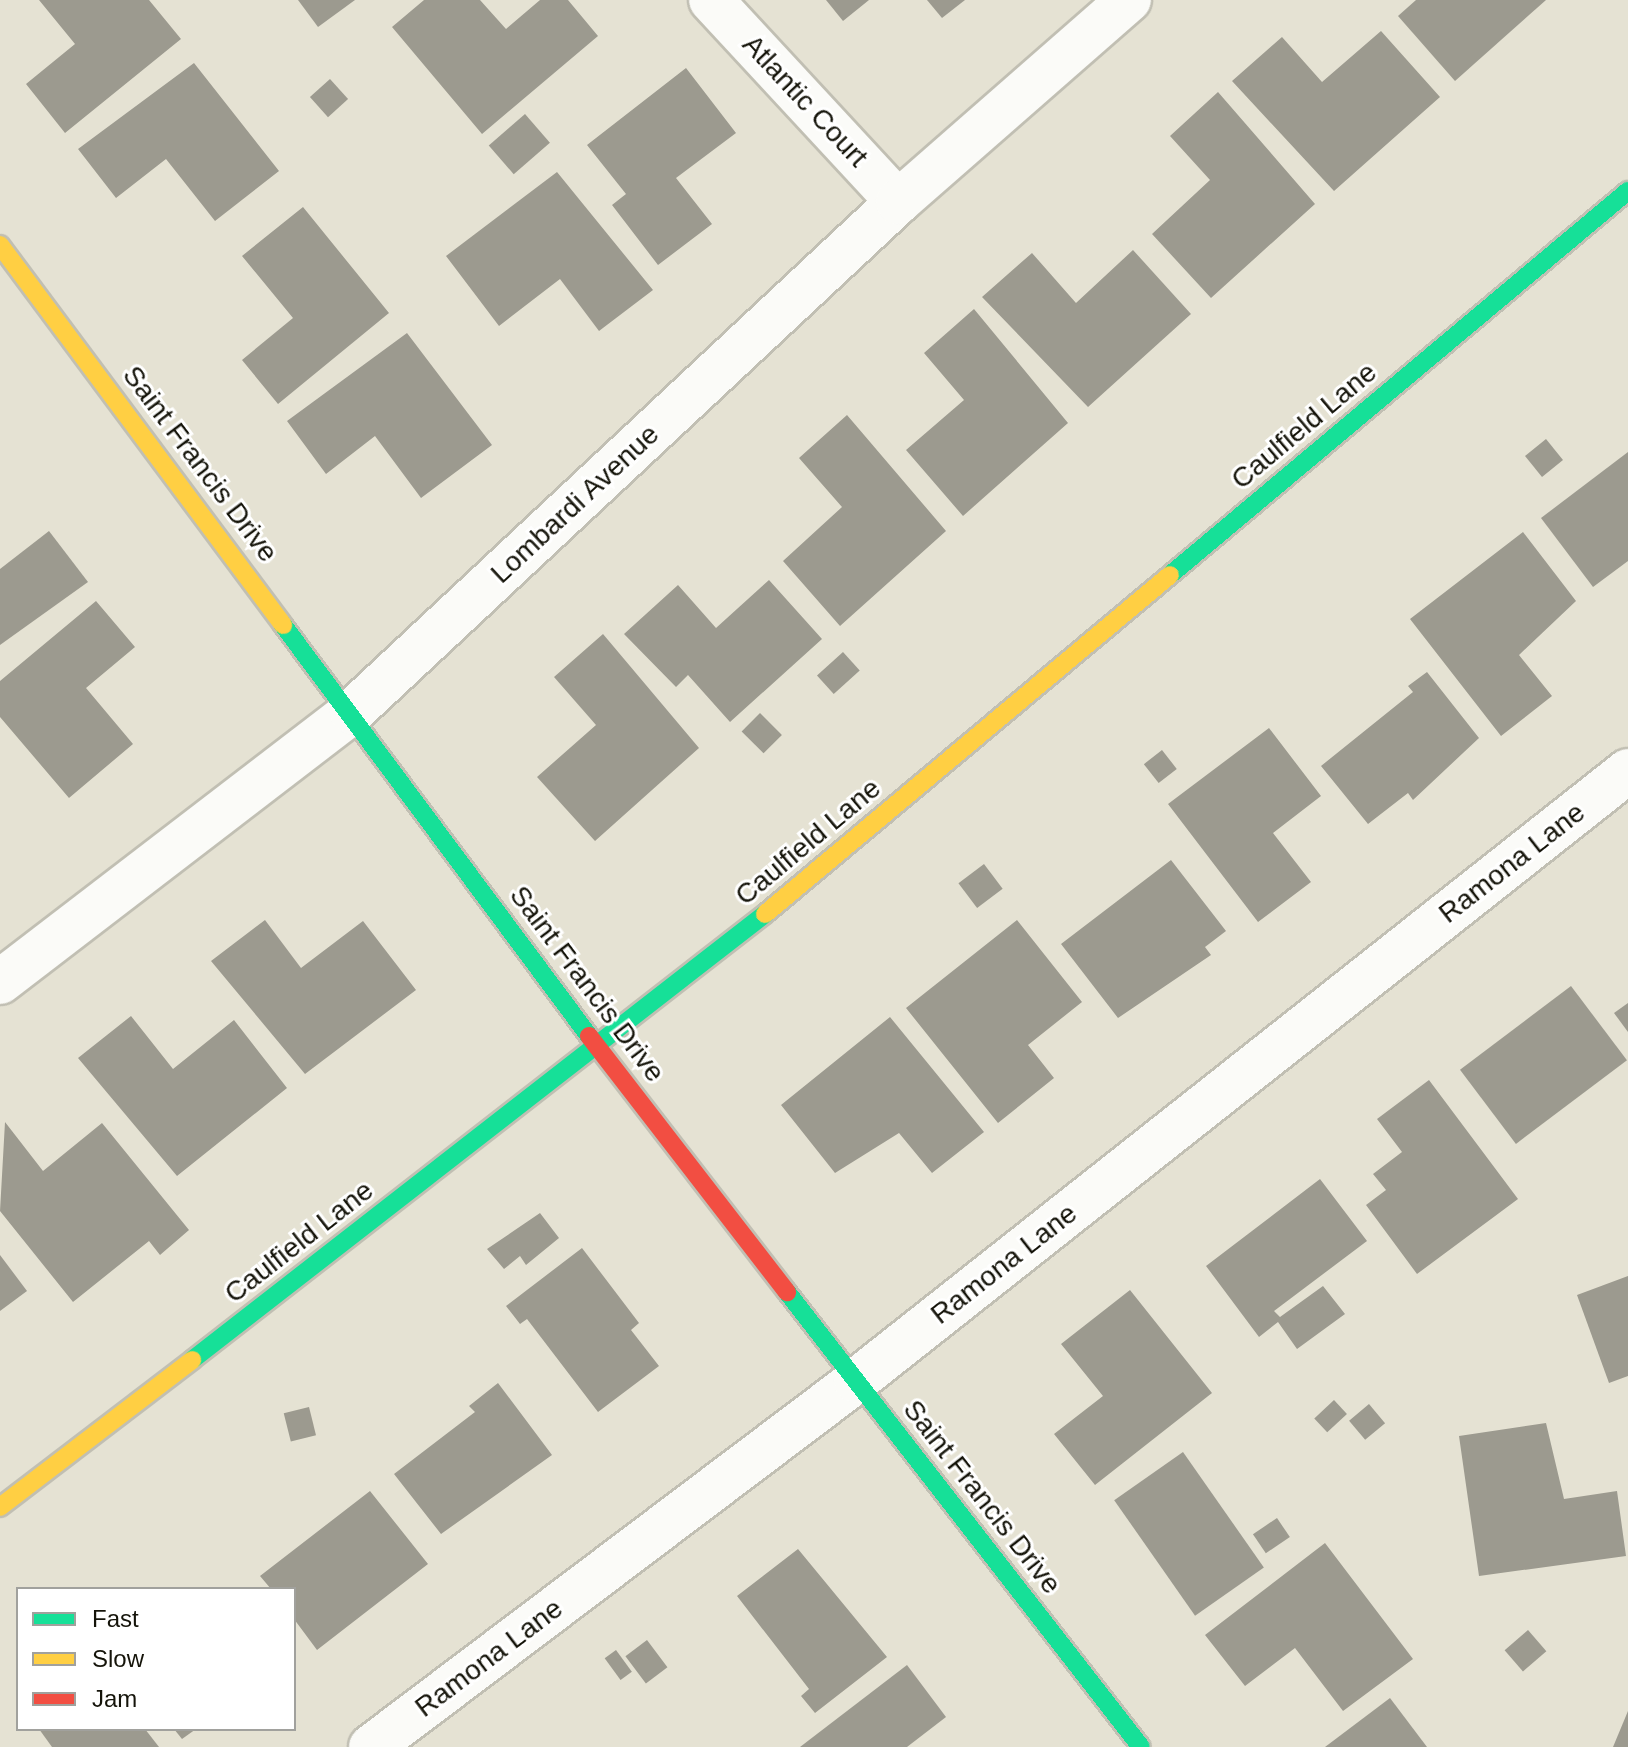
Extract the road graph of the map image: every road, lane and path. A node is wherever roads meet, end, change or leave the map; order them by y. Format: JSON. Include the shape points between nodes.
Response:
{"nodes":[{"id":1,"x":711,"y":0,"type":"edge"},
{"id":2,"x":1129,"y":0,"type":"edge"},
{"id":3,"x":1628,"y":191,"type":"edge"},
{"id":4,"x":898,"y":202,"type":"junction"},
{"id":5,"x":0,"y":245,"type":"edge"},
{"id":6,"x":352,"y":712,"type":"junction"},
{"id":7,"x":1628,"y":771,"type":"edge"},
{"id":8,"x":0,"y":982,"type":"edge"},
{"id":9,"x":598,"y":1048,"type":"junction"},
{"id":10,"x":856,"y":1381,"type":"junction"},
{"id":11,"x":0,"y":1507,"type":"edge"},
{"id":12,"x":371,"y":1747,"type":"edge"},
{"id":13,"x":1141,"y":1747,"type":"edge"}],
"edges":[{"from":1,"to":4,"type":"street","name":"Atlantic Court"},
{"from":2,"to":4,"type":"street","name":"Lombardi Avenue"},
{"from":3,"to":9,"type":"main road","name":"Caulfield Lane"},
{"from":4,"to":6,"type":"street","name":"Lombardi Avenue"},
{"from":5,"to":6,"type":"main road","name":"Saint Francis Drive"},
{"from":6,"to":8,"type":"street","name":"Lombardi Avenue"},
{"from":6,"to":9,"type":"main road","name":"Saint Francis Drive"},
{"from":7,"to":10,"type":"street","name":"Ramona Lane"},
{"from":9,"to":10,"type":"main road","name":"Saint Francis Drive"},
{"from":9,"to":11,"type":"main road","name":"Caulfield Lane"},
{"from":10,"to":12,"type":"street","name":"Ramona Lane"},
{"from":10,"to":13,"type":"main road","name":"Saint Francis Drive"}]}
